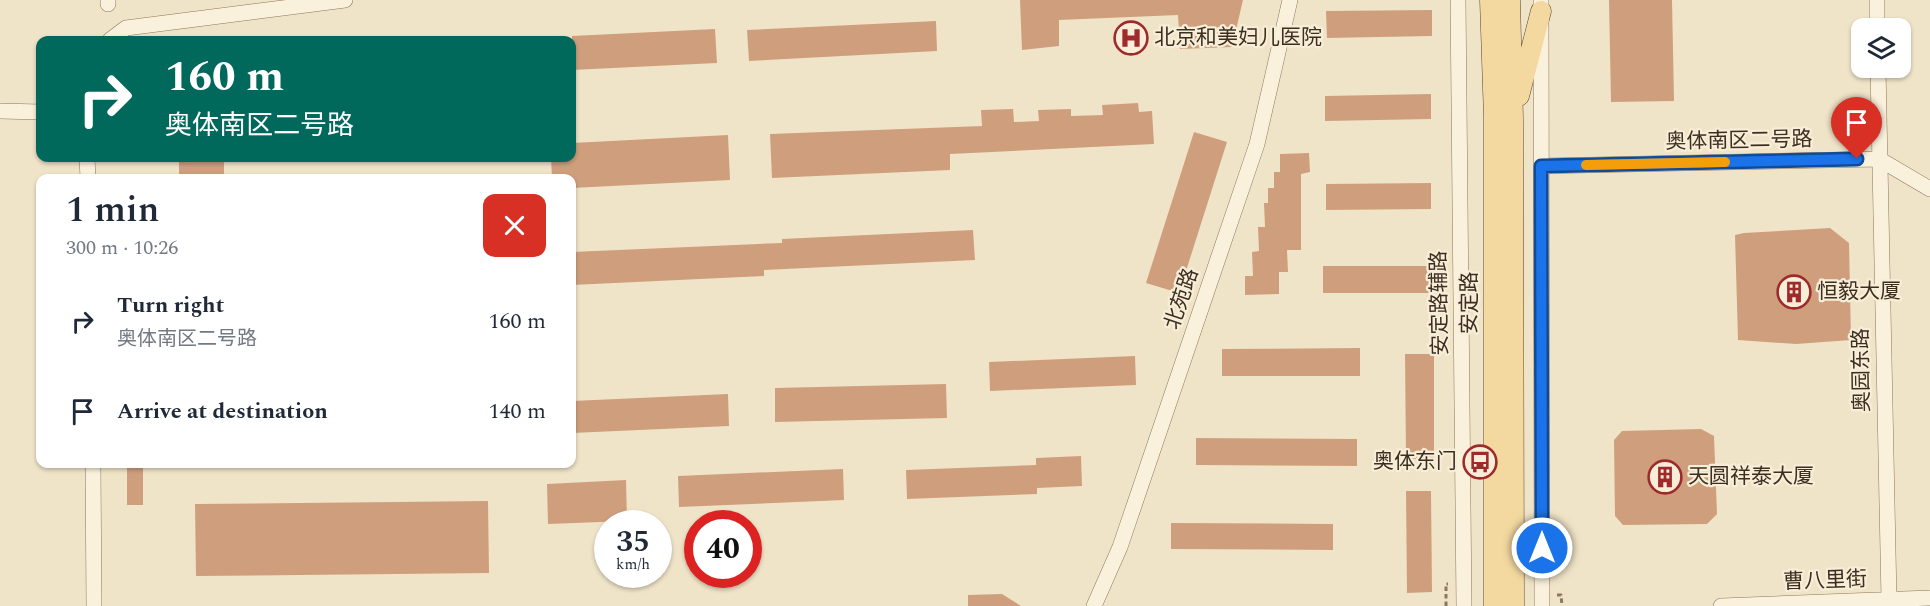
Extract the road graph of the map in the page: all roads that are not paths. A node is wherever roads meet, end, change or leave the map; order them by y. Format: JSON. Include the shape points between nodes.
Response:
{"nodes":[{"id":1,"x":345,"y":0,"type":"edge"},
{"id":2,"x":1290,"y":0,"type":"edge"},
{"id":3,"x":1458,"y":0,"type":"edge"},
{"id":4,"x":1490,"y":0,"type":"edge"},
{"id":5,"x":1510,"y":0,"type":"edge"},
{"id":6,"x":1877,"y":0,"type":"edge"},
{"id":7,"x":1541,"y":6,"type":"edge"},
{"id":8,"x":1877,"y":18,"type":"edge"},
{"id":9,"x":115,"y":36,"type":"edge"},
{"id":10,"x":1878,"y":78,"type":"edge"},
{"id":11,"x":0,"y":111,"type":"edge"},
{"id":12,"x":36,"y":112,"type":"edge"},
{"id":13,"x":1513,"y":119,"type":"junction"},
{"id":14,"x":1879,"y":159,"type":"junction"},
{"id":15,"x":1541,"y":166,"type":"junction"},
{"id":16,"x":1930,"y":189,"type":"edge"},
{"id":17,"x":93,"y":468,"type":"edge"},
{"id":18,"x":1930,"y":598,"type":"edge"},
{"id":19,"x":1888,"y":600,"type":"junction"},
{"id":20,"x":94,"y":606,"type":"edge"},
{"id":21,"x":1094,"y":606,"type":"edge"},
{"id":22,"x":1464,"y":606,"type":"edge"},
{"id":23,"x":1494,"y":606,"type":"edge"},
{"id":24,"x":1514,"y":606,"type":"edge"},
{"id":25,"x":1542,"y":606,"type":"edge"},
{"id":26,"x":1721,"y":606,"type":"edge"}],
"edges":[{"from":1,"to":9,"type":"street","via":[[126,28]]},
{"from":2,"to":21,"type":"street","name":"北苑路","via":[[1257,144],[1120,547]]},
{"from":3,"to":22,"type":"street","name":"安定路辅路"},
{"from":4,"to":23,"type":"main road","name":"安定路","via":[[1494,118]]},
{"from":5,"to":13,"type":"main road","name":"安定路"},
{"from":6,"to":8,"type":"street"},
{"from":7,"to":13,"type":"main road"},
{"from":7,"to":15,"type":"street"},
{"from":10,"to":14,"type":"street","name":"奥园东路"},
{"from":11,"to":12,"type":"street"},
{"from":13,"to":24,"type":"main road","name":"安定路"},
{"from":14,"to":15,"type":"street","name":"奥体南区二号路"},
{"from":14,"to":16,"type":"street"},
{"from":14,"to":19,"type":"street","name":"奥园东路"},
{"from":15,"to":25,"type":"street"},
{"from":17,"to":20,"type":"street"},
{"from":18,"to":19,"type":"street","name":"曹八里街"},
{"from":19,"to":26,"type":"street","name":"曹八里街"}]}
